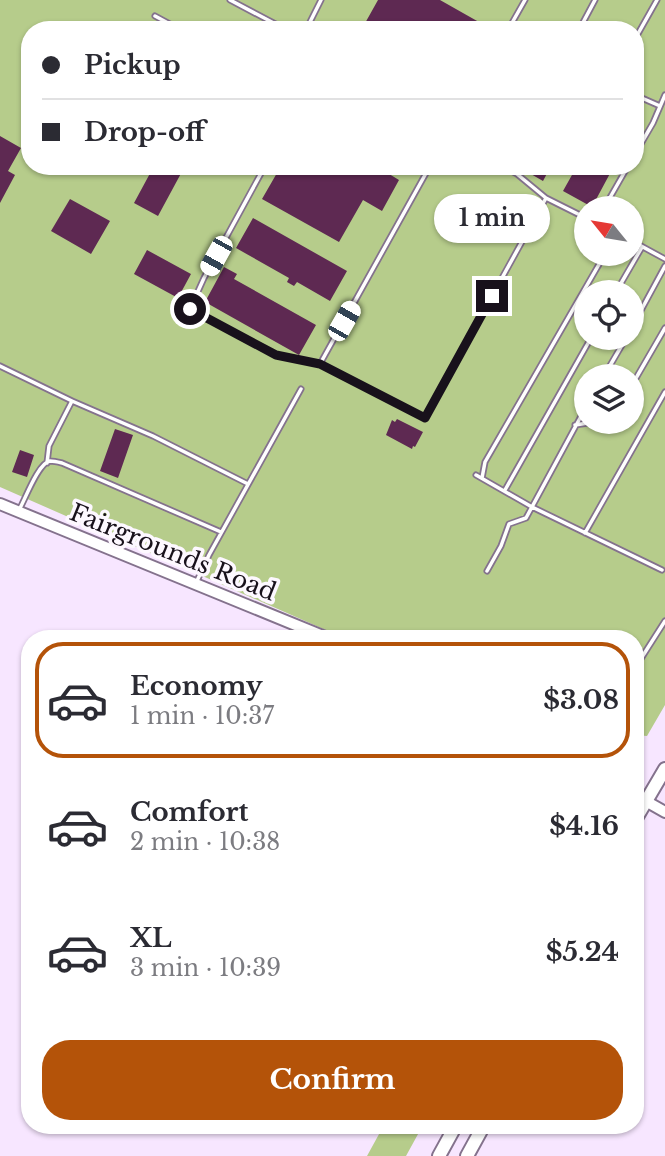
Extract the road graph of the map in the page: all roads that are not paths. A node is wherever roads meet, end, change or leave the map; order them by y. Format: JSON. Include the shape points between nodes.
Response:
{"nodes":[{"id":1,"x":230,"y":0,"type":"edge"},
{"id":2,"x":321,"y":0,"type":"edge"},
{"id":3,"x":525,"y":0,"type":"edge"},
{"id":4,"x":595,"y":0,"type":"edge"},
{"id":5,"x":657,"y":0,"type":"edge"},
{"id":6,"x":155,"y":16,"type":"dead end"},
{"id":7,"x":164,"y":21,"type":"edge"},
{"id":8,"x":271,"y":21,"type":"edge"},
{"id":9,"x":310,"y":21,"type":"edge"},
{"id":10,"x":513,"y":21,"type":"edge"},
{"id":11,"x":584,"y":21,"type":"edge"},
{"id":12,"x":644,"y":23,"type":"edge"},
{"id":13,"x":665,"y":94,"type":"edge"},
{"id":14,"x":644,"y":99,"type":"edge"},
{"id":15,"x":660,"y":106,"type":"junction"},
{"id":16,"x":644,"y":137,"type":"edge"},
{"id":17,"x":260,"y":175,"type":"edge"},
{"id":18,"x":425,"y":175,"type":"edge"},
{"id":19,"x":518,"y":175,"type":"edge"},
{"id":20,"x":623,"y":175,"type":"edge"},
{"id":21,"x":611,"y":196,"type":"edge"},
{"id":22,"x":547,"y":198,"type":"junction"},
{"id":23,"x":574,"y":212,"type":"edge"},
{"id":24,"x":644,"y":248,"type":"edge"},
{"id":25,"x":665,"y":259,"type":"edge"},
{"id":26,"x":598,"y":266,"type":"edge"},
{"id":27,"x":665,"y":266,"type":"edge"},
{"id":28,"x":644,"y":305,"type":"edge"},
{"id":29,"x":665,"y":328,"type":"edge"},
{"id":30,"x":584,"y":350,"type":"edge"},
{"id":31,"x":320,"y":364,"type":"junction"},
{"id":32,"x":644,"y":364,"type":"edge"},
{"id":33,"x":0,"y":366,"type":"edge"},
{"id":34,"x":301,"y":389,"type":"dead end"},
{"id":35,"x":665,"y":392,"type":"edge"},
{"id":36,"x":72,"y":401,"type":"junction"},
{"id":37,"x":574,"y":427,"type":"edge"},
{"id":38,"x":47,"y":463,"type":"junction"},
{"id":39,"x":476,"y":475,"type":"dead end"},
{"id":40,"x":482,"y":478,"type":"junction"},
{"id":41,"x":248,"y":484,"type":"junction"},
{"id":42,"x":505,"y":490,"type":"junction"},
{"id":43,"x":0,"y":505,"type":"edge"},
{"id":44,"x":532,"y":507,"type":"junction"},
{"id":45,"x":18,"y":512,"type":"junction"},
{"id":46,"x":221,"y":532,"type":"junction"},
{"id":47,"x":585,"y":533,"type":"junction"},
{"id":48,"x":662,"y":570,"type":"dead end"},
{"id":49,"x":487,"y":571,"type":"dead end"},
{"id":50,"x":195,"y":585,"type":"junction"},
{"id":51,"x":664,"y":620,"type":"edge"},
{"id":52,"x":308,"y":630,"type":"edge"},
{"id":53,"x":644,"y":653,"type":"edge"},
{"id":54,"x":665,"y":769,"type":"edge"},
{"id":55,"x":644,"y":795,"type":"edge"},
{"id":56,"x":644,"y":801,"type":"edge"},
{"id":57,"x":665,"y":812,"type":"edge"},
{"id":58,"x":451,"y":1134,"type":"edge"},
{"id":59,"x":479,"y":1134,"type":"edge"},
{"id":60,"x":439,"y":1156,"type":"edge"},
{"id":61,"x":467,"y":1156,"type":"edge"}],
"edges":[{"from":1,"to":8,"type":"lane"},
{"from":2,"to":9,"type":"lane"},
{"from":3,"to":10,"type":"lane"},
{"from":4,"to":11,"type":"lane"},
{"from":5,"to":12,"type":"lane"},
{"from":6,"to":7,"type":"lane"},
{"from":13,"to":15,"type":"lane"},
{"from":14,"to":15,"type":"lane"},
{"from":15,"to":16,"type":"lane"},
{"from":17,"to":31,"type":"lane","via":[[190,309],[276,355]]},
{"from":18,"to":31,"type":"lane"},
{"from":19,"to":22,"type":"lane"},
{"from":20,"to":21,"type":"lane"},
{"from":22,"to":23,"type":"lane"},
{"from":22,"to":31,"type":"lane","via":[[425,418]]},
{"from":24,"to":25,"type":"lane"},
{"from":26,"to":40,"type":"lane","via":[[485,462]]},
{"from":27,"to":28,"type":"lane"},
{"from":29,"to":32,"type":"lane"},
{"from":30,"to":42,"type":"lane"},
{"from":33,"to":36,"type":"lane"},
{"from":34,"to":41,"type":"lane"},
{"from":35,"to":47,"type":"lane"},
{"from":36,"to":38,"type":"lane","via":[[49,446]]},
{"from":36,"to":41,"type":"lane"},
{"from":37,"to":44,"type":"lane"},
{"from":38,"to":45,"type":"lane","via":[[38,471]]},
{"from":38,"to":46,"type":"lane","via":[[62,463]]},
{"from":39,"to":40,"type":"lane"},
{"from":40,"to":42,"type":"lane"},
{"from":41,"to":46,"type":"lane"},
{"from":42,"to":44,"type":"lane"},
{"from":43,"to":45,"type":"main road","name":"Fairgrounds Road"},
{"from":44,"to":47,"type":"lane"},
{"from":44,"to":49,"type":"lane","via":[[526,519],[509,524]]},
{"from":45,"to":50,"type":"main road","name":"Fairgrounds Road"},
{"from":46,"to":50,"type":"lane"},
{"from":47,"to":48,"type":"lane"},
{"from":50,"to":52,"type":"main road","name":"Fairgrounds Road"},
{"from":51,"to":53,"type":"lane"},
{"from":54,"to":55,"type":"main road"},
{"from":56,"to":57,"type":"main road"},
{"from":58,"to":60,"type":"main road"},
{"from":59,"to":61,"type":"main road"}]}
